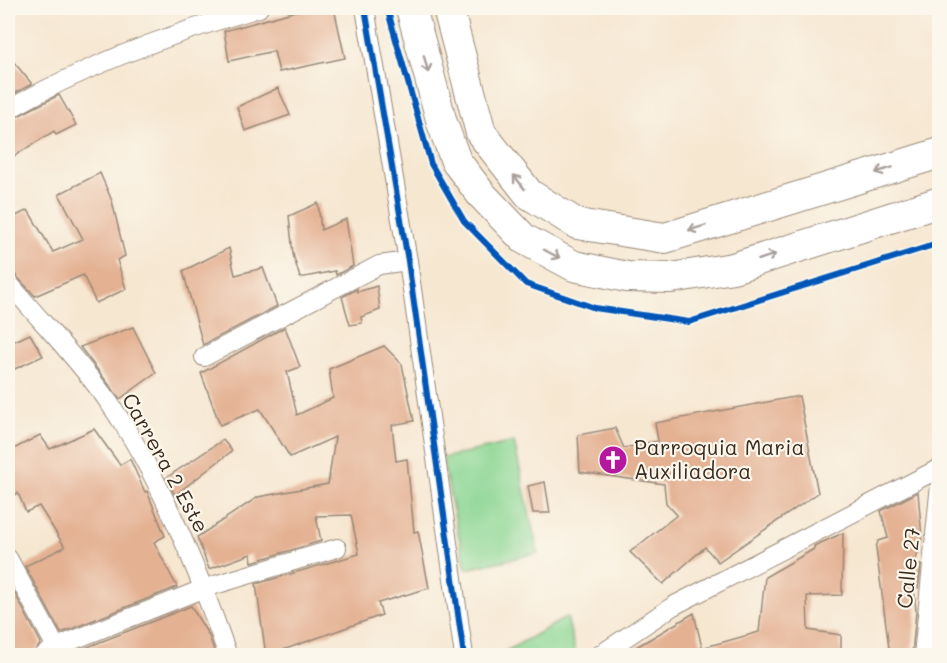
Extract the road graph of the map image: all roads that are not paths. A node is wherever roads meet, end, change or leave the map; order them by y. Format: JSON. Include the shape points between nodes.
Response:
{"nodes":[{"id":1,"x":259,"y":8,"type":"edge"},
{"id":2,"x":365,"y":8,"type":"edge"},
{"id":3,"x":411,"y":8,"type":"edge"},
{"id":4,"x":448,"y":8,"type":"edge"},
{"id":5,"x":8,"y":110,"type":"edge"},
{"id":6,"x":939,"y":153,"type":"edge"},
{"id":7,"x":939,"y":202,"type":"edge"},
{"id":8,"x":408,"y":261,"type":"junction"},
{"id":9,"x":8,"y":282,"type":"edge"},
{"id":10,"x":204,"y":357,"type":"dead end"},
{"id":11,"x":939,"y":468,"type":"edge"},
{"id":12,"x":939,"y":484,"type":"edge"},
{"id":13,"x":337,"y":548,"type":"dead end"},
{"id":14,"x":8,"y":558,"type":"edge"},
{"id":15,"x":205,"y":588,"type":"junction"},
{"id":16,"x":49,"y":651,"type":"edge"},
{"id":17,"x":228,"y":656,"type":"edge"},
{"id":18,"x":464,"y":656,"type":"edge"},
{"id":19,"x":598,"y":656,"type":"edge"},
{"id":20,"x":923,"y":656,"type":"edge"}],
"edges":[{"from":1,"to":5,"type":"street","via":[[187,29],[42,90]]},
{"from":2,"to":8,"type":"street"},
{"from":3,"to":7,"type":"main road","one_way":true,"via":[[456,161],[524,240],[574,266],[627,277],[671,278],[733,268]]},
{"from":6,"to":4,"type":"main road","one_way":true,"via":[[665,238],[577,224],[529,194],[481,133]]},
{"from":8,"to":10,"type":"street","via":[[380,265]]},
{"from":8,"to":18,"type":"street"},
{"from":9,"to":15,"type":"street","name":"Carrera 2 Este","via":[[110,404],[148,471]]},
{"from":11,"to":19,"type":"street","via":[[673,606]]},
{"from":12,"to":20,"type":"street","name":"Calle 27"},
{"from":13,"to":15,"type":"street"},
{"from":14,"to":16,"type":"street"},
{"from":15,"to":16,"type":"street"},
{"from":15,"to":17,"type":"street","name":"Carrera 2 Este"}]}
